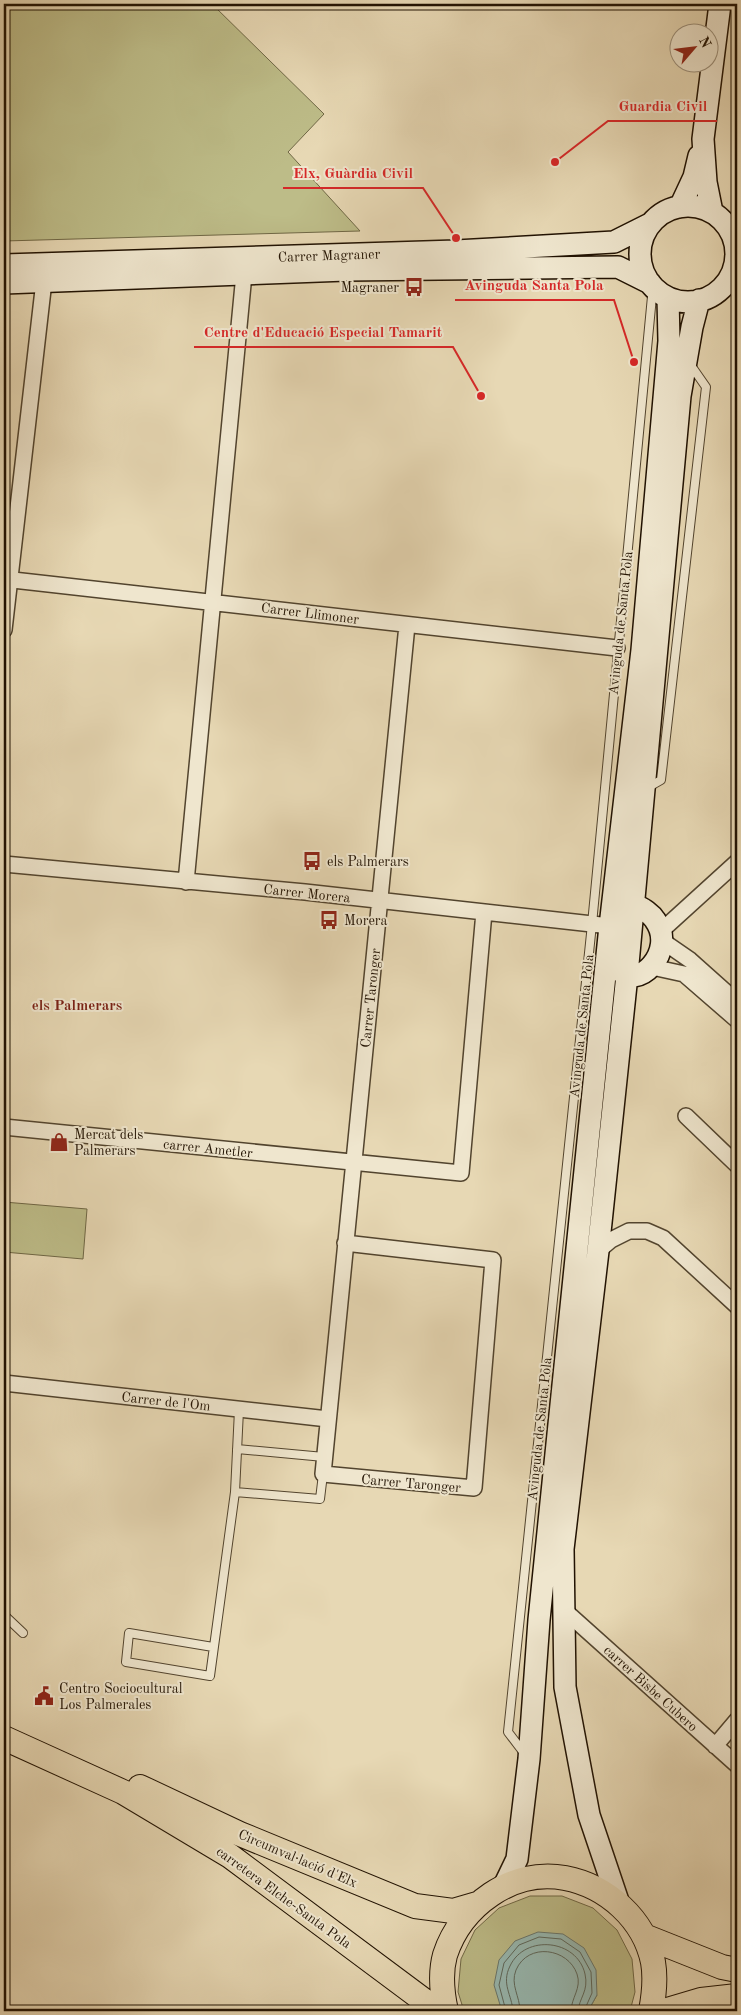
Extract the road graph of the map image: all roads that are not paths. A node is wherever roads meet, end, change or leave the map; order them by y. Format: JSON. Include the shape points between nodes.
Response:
{"nodes":[{"id":1,"x":720,"y":4,"type":"edge"},
{"id":2,"x":703,"y":139,"type":"junction"},
{"id":3,"x":680,"y":207,"type":"junction"},
{"id":4,"x":712,"y":212,"type":"junction"},
{"id":5,"x":650,"y":224,"type":"junction"},
{"id":6,"x":734,"y":231,"type":"edge"},
{"id":7,"x":4,"y":265,"type":"edge"},
{"id":8,"x":735,"y":271,"type":"edge"},
{"id":9,"x":244,"y":274,"type":"junction"},
{"id":10,"x":44,"y":281,"type":"junction"},
{"id":11,"x":4,"y":283,"type":"edge"},
{"id":12,"x":657,"y":289,"type":"junction"},
{"id":13,"x":699,"y":300,"type":"junction"},
{"id":14,"x":6,"y":580,"type":"edge"},
{"id":15,"x":211,"y":601,"type":"junction"},
{"id":16,"x":407,"y":625,"type":"junction"},
{"id":17,"x":4,"y":630,"type":"edge"},
{"id":18,"x":617,"y":648,"type":"junction"},
{"id":19,"x":737,"y":862,"type":"edge"},
{"id":20,"x":4,"y":864,"type":"edge"},
{"id":21,"x":186,"y":882,"type":"junction"},
{"id":22,"x":380,"y":901,"type":"junction"},
{"id":23,"x":634,"y":904,"type":"junction"},
{"id":24,"x":484,"y":912,"type":"junction"},
{"id":25,"x":601,"y":925,"type":"junction"},
{"id":26,"x":661,"y":936,"type":"junction"},
{"id":27,"x":652,"y":967,"type":"junction"},
{"id":28,"x":627,"y":975,"type":"junction"},
{"id":29,"x":737,"y":1002,"type":"edge"},
{"id":30,"x":737,"y":1020,"type":"edge"},
{"id":31,"x":686,"y":1116,"type":"dead end"},
{"id":32,"x":4,"y":1127,"type":"edge"},
{"id":33,"x":353,"y":1162,"type":"junction"},
{"id":34,"x":737,"y":1165,"type":"edge"},
{"id":35,"x":345,"y":1243,"type":"junction"},
{"id":36,"x":598,"y":1251,"type":"junction"},
{"id":37,"x":737,"y":1306,"type":"edge"},
{"id":38,"x":4,"y":1383,"type":"edge"},
{"id":39,"x":238,"y":1410,"type":"junction"},
{"id":40,"x":328,"y":1420,"type":"junction"},
{"id":41,"x":237,"y":1449,"type":"junction"},
{"id":42,"x":324,"y":1457,"type":"junction"},
{"id":43,"x":323,"y":1474,"type":"junction"},
{"id":44,"x":235,"y":1492,"type":"junction"},
{"id":45,"x":564,"y":1610,"type":"junction"},
{"id":46,"x":4,"y":1615,"type":"edge"},
{"id":47,"x":23,"y":1633,"type":"dead end"},
{"id":48,"x":213,"y":1647,"type":"junction"},
{"id":49,"x":737,"y":1720,"type":"edge"},
{"id":50,"x":4,"y":1722,"type":"edge"},
{"id":51,"x":4,"y":1738,"type":"edge"},
{"id":52,"x":715,"y":1746,"type":"junction"},
{"id":53,"x":737,"y":1765,"type":"edge"},
{"id":54,"x":124,"y":1786,"type":"junction"},
{"id":55,"x":504,"y":1886,"type":"junction"},
{"id":56,"x":477,"y":1904,"type":"junction"},
{"id":57,"x":619,"y":1904,"type":"junction"},
{"id":58,"x":644,"y":1936,"type":"junction"},
{"id":59,"x":737,"y":1970,"type":"edge"},
{"id":60,"x":737,"y":1996,"type":"edge"},
{"id":61,"x":438,"y":2011,"type":"edge"},
{"id":62,"x":446,"y":2011,"type":"edge"},
{"id":63,"x":651,"y":2011,"type":"edge"},
{"id":64,"x":664,"y":2011,"type":"edge"}],
"edges":[{"from":1,"to":2,"type":"main road"},
{"from":2,"to":3,"type":"main road","via":[[694,177]]},
{"from":2,"to":4,"type":"main road"},
{"from":3,"to":4,"type":"main road","via":[[693,206]]},
{"from":3,"to":5,"type":"main road","via":[[660,214]]},
{"from":4,"to":6,"type":"main road"},
{"from":5,"to":7,"type":"main road","name":"Carrer Magraner","via":[[614,242],[446,251]]},
{"from":5,"to":12,"type":"main road","via":[[641,242],[640,262]]},
{"from":6,"to":8,"type":"main road"},
{"from":8,"to":13,"type":"main road","via":[[713,295]]},
{"from":9,"to":10,"type":"main road","name":"Carrer Magraner"},
{"from":9,"to":12,"type":"main road","name":"Carrer Magraner","via":[[618,267]]},
{"from":9,"to":15,"type":"street"},
{"from":10,"to":11,"type":"main road","name":"Carrer Magraner"},
{"from":10,"to":14,"type":"street"},
{"from":12,"to":13,"type":"main road","via":[[688,302]]},
{"from":12,"to":18,"type":"lane","name":"Avinguda de Santa Pola"},
{"from":12,"to":25,"type":"main road","name":"Avinguda de Santa Pola","via":[[669,341],[642,650]]},
{"from":13,"to":23,"type":"main road","via":[[679,406]]},
{"from":14,"to":15,"type":"street","name":"Carrer Llimoner"},
{"from":14,"to":17,"type":"street"},
{"from":15,"to":16,"type":"street","name":"Carrer Llimoner"},
{"from":15,"to":21,"type":"street"},
{"from":16,"to":18,"type":"street","name":"Carrer Llimoner"},
{"from":16,"to":22,"type":"street","name":"Carrer Taronger"},
{"from":18,"to":25,"type":"lane","name":"Avinguda de Santa Pola"},
{"from":19,"to":26,"type":"street"},
{"from":20,"to":21,"type":"street","name":"Carrer Morera"},
{"from":21,"to":22,"type":"street","name":"Carrer Morera"},
{"from":22,"to":24,"type":"street","name":"Carrer Morera"},
{"from":22,"to":33,"type":"street","name":"Carrer Taronger"},
{"from":23,"to":25,"type":"main road","via":[[622,908]]},
{"from":23,"to":26,"type":"main road","via":[[656,921]]},
{"from":23,"to":28,"type":"main road"},
{"from":24,"to":25,"type":"street","name":"Carrer Morera"},
{"from":24,"to":33,"type":"street","via":[[461,1173]]},
{"from":25,"to":28,"type":"main road","name":"Avinguda de Santa Pola","via":[[619,970]]},
{"from":25,"to":55,"type":"main road","name":"Avinguda de Santa Pola","via":[[529,1759],[517,1859]]},
{"from":26,"to":27,"type":"main road","via":[[662,949]]},
{"from":26,"to":29,"type":"street"},
{"from":27,"to":28,"type":"main road","via":[[639,974]]},
{"from":27,"to":30,"type":"street","via":[[684,974]]},
{"from":28,"to":36,"type":"main road"},
{"from":31,"to":34,"type":"street"},
{"from":32,"to":33,"type":"street","name":"carrer Ametler"},
{"from":33,"to":35,"type":"street","name":"Carrer Taronger"},
{"from":35,"to":40,"type":"street","name":"Carrer Taronger"},
{"from":35,"to":43,"type":"street","name":"Carrer Taronger","via":[[492,1260],[474,1488]]},
{"from":36,"to":37,"type":"street","via":[[629,1231],[647,1231],[663,1238]]},
{"from":36,"to":45,"type":"main road","via":[[563,1549]]},
{"from":38,"to":39,"type":"street","name":"Carrer de l'Om"},
{"from":39,"to":40,"type":"street","name":"Carrer de l'Om"},
{"from":39,"to":41,"type":"lane"},
{"from":40,"to":42,"type":"street","name":"Carrer Taronger"},
{"from":41,"to":42,"type":"lane"},
{"from":41,"to":44,"type":"lane"},
{"from":42,"to":43,"type":"street","name":"Carrer Taronger"},
{"from":43,"to":44,"type":"lane","via":[[320,1499]]},
{"from":44,"to":48,"type":"lane"},
{"from":45,"to":52,"type":"street","name":"carrer Bisbe Cubero"},
{"from":45,"to":57,"type":"main road","via":[[565,1687],[589,1815]]},
{"from":46,"to":47,"type":"lane"},
{"from":48,"to":48,"type":"lane","via":[[210,1676],[126,1662],[129,1633]]},
{"from":49,"to":52,"type":"street"},
{"from":50,"to":54,"type":"main road"},
{"from":51,"to":54,"type":"main road"},
{"from":52,"to":53,"type":"street","name":"carrer Bisbe Cubero"},
{"from":54,"to":56,"type":"main road","name":"Circumval·lació d'Elx","via":[[415,1906],[453,1910]]},
{"from":54,"to":61,"type":"main road","name":"carretera Elche-Santa Pola","via":[[230,1856]]},
{"from":55,"to":56,"type":"main road"},
{"from":55,"to":57,"type":"main road","via":[[533,1878],[564,1878],[594,1887]]},
{"from":56,"to":62,"type":"main road","via":[[457,1928],[445,1956],[441,1987]]},
{"from":57,"to":58,"type":"main road"},
{"from":58,"to":59,"type":"main road"},
{"from":58,"to":63,"type":"main road","via":[[653,1962],[655,1990]]},
{"from":60,"to":64,"type":"main road","via":[[701,2000]]}]}
